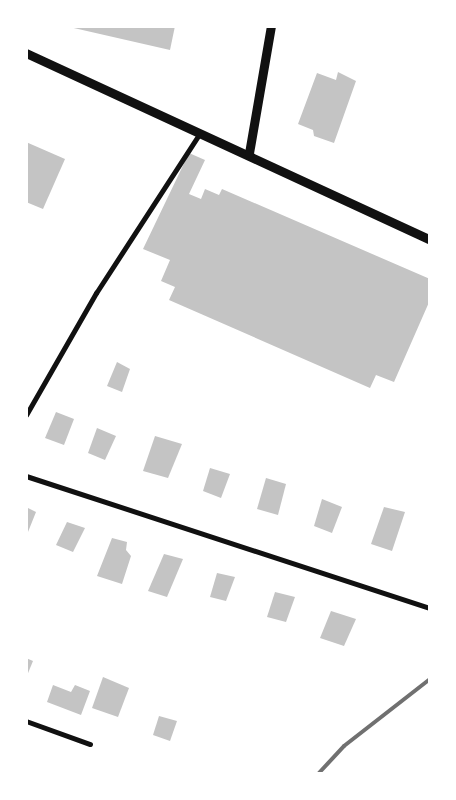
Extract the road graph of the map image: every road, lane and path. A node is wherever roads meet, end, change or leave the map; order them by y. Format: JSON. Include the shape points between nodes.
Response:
{"nodes":[{"id":1,"x":270,"y":26,"type":"edge"},
{"id":2,"x":26,"y":54,"type":"edge"},
{"id":3,"x":200,"y":132,"type":"junction"},
{"id":4,"x":248,"y":153,"type":"junction"},
{"id":5,"x":430,"y":240,"type":"edge"},
{"id":6,"x":26,"y":416,"type":"edge"},
{"id":7,"x":26,"y":476,"type":"edge"},
{"id":8,"x":430,"y":608,"type":"edge"},
{"id":9,"x":26,"y":721,"type":"edge"},
{"id":10,"x":90,"y":744,"type":"dead end"}],
"edges":[{"from":1,"to":4,"type":"street"},
{"from":2,"to":3,"type":"street"},
{"from":3,"to":4,"type":"street"},
{"from":3,"to":6,"type":"street","via":[[96,293]]},
{"from":4,"to":5,"type":"street"},
{"from":7,"to":8,"type":"street"},
{"from":9,"to":10,"type":"street"}]}
